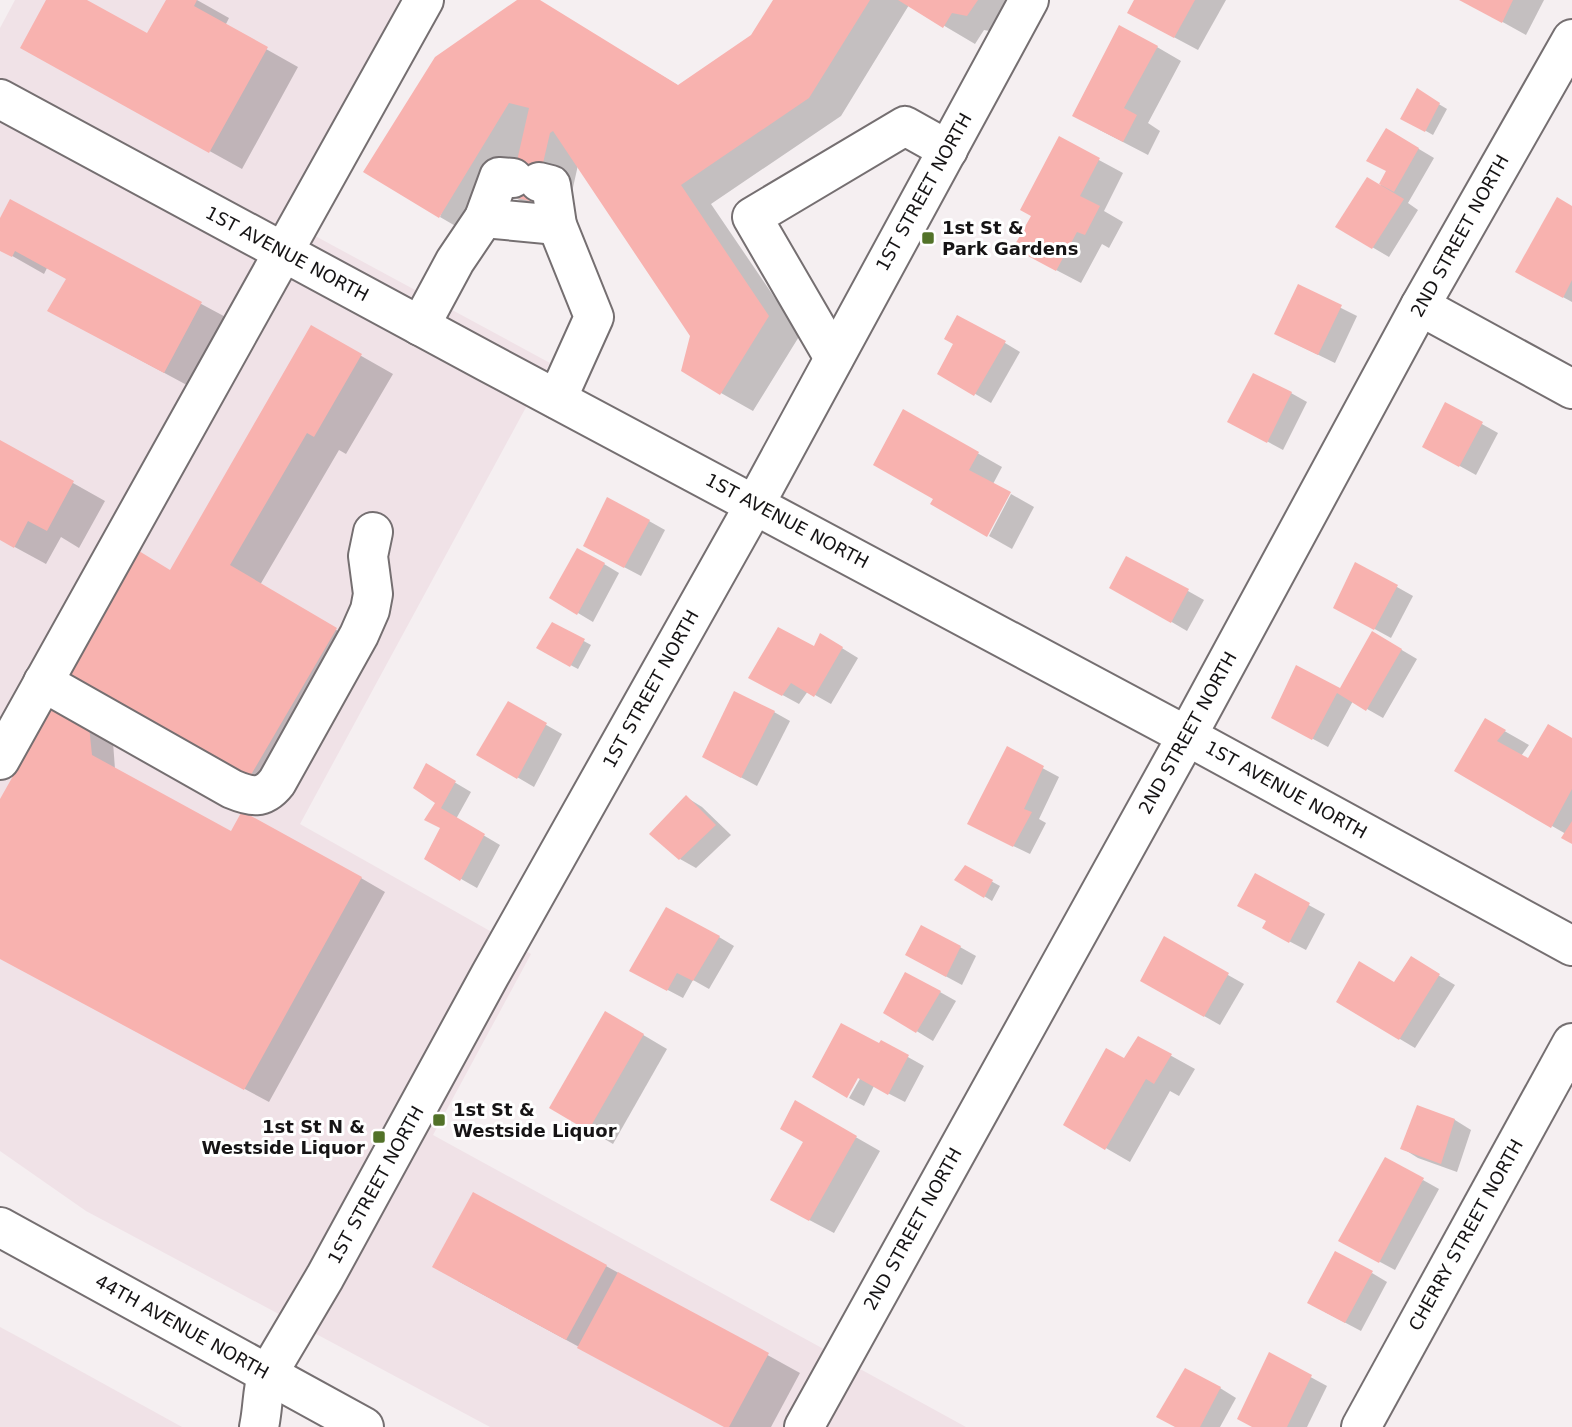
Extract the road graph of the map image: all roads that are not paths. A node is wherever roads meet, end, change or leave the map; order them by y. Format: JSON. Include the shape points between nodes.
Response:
{"nodes":[{"id":1,"x":424,"y":0,"type":"edge"},
{"id":2,"x":1030,"y":0,"type":"edge"},
{"id":3,"x":1572,"y":39,"type":"edge"},
{"id":4,"x":0,"y":99,"type":"edge"},
{"id":5,"x":948,"y":150,"type":"junction"},
{"id":6,"x":484,"y":218,"type":"junction"},
{"id":7,"x":557,"y":225,"type":"junction"},
{"id":8,"x":282,"y":252,"type":"junction"},
{"id":9,"x":1420,"y":306,"type":"junction"},
{"id":10,"x":421,"y":326,"type":"junction"},
{"id":11,"x":834,"y":358,"type":"junction"},
{"id":12,"x":1572,"y":389,"type":"edge"},
{"id":13,"x":557,"y":400,"type":"junction"},
{"id":14,"x":755,"y":504,"type":"junction"},
{"id":15,"x":373,"y":532,"type":"dead end"},
{"id":16,"x":43,"y":682,"type":"junction"},
{"id":17,"x":1188,"y":736,"type":"junction"},
{"id":18,"x":3,"y":748,"type":"edge"},
{"id":19,"x":1572,"y":946,"type":"edge"},
{"id":20,"x":1572,"y":1043,"type":"edge"},
{"id":21,"x":0,"y":1227,"type":"edge"},
{"id":22,"x":267,"y":1375,"type":"junction"},
{"id":23,"x":259,"y":1427,"type":"edge"},
{"id":24,"x":364,"y":1427,"type":"edge"},
{"id":25,"x":804,"y":1427,"type":"edge"},
{"id":26,"x":1361,"y":1427,"type":"edge"}],
"edges":[{"from":1,"to":8,"type":"street"},
{"from":2,"to":5,"type":"street","name":"1ST STREET NORTH"},
{"from":3,"to":9,"type":"street","name":"2ND STREET NORTH"},
{"from":4,"to":8,"type":"street","name":"1ST AVENUE NORTH"},
{"from":5,"to":11,"type":"street","name":"1ST STREET NORTH"},
{"from":5,"to":11,"type":"street","via":[[905,126],[752,217]]},
{"from":6,"to":7,"type":"street"},
{"from":6,"to":7,"type":"street","via":[[499,177],[551,185]]},
{"from":6,"to":10,"type":"street"},
{"from":7,"to":13,"type":"street","via":[[594,317]]},
{"from":8,"to":10,"type":"street","name":"1ST AVENUE NORTH"},
{"from":8,"to":16,"type":"street"},
{"from":9,"to":12,"type":"street"},
{"from":9,"to":17,"type":"street","name":"2ND STREET NORTH"},
{"from":10,"to":13,"type":"street","name":"1ST AVENUE NORTH"},
{"from":11,"to":14,"type":"street","name":"1ST STREET NORTH"},
{"from":13,"to":14,"type":"street","name":"1ST AVENUE NORTH"},
{"from":14,"to":17,"type":"street","name":"1ST AVENUE NORTH"},
{"from":14,"to":22,"type":"street","name":"1ST STREET NORTH"},
{"from":15,"to":16,"type":"street","via":[[368,556],[373,593],[370,610],[277,782],[265,793],[246,795],[232,789]]},
{"from":16,"to":18,"type":"street"},
{"from":17,"to":19,"type":"street","name":"1ST AVENUE NORTH"},
{"from":17,"to":25,"type":"street","name":"2ND STREET NORTH"},
{"from":20,"to":26,"type":"street","name":"CHERRY STREET NORTH"},
{"from":21,"to":22,"type":"street","name":"44TH AVENUE NORTH"},
{"from":22,"to":23,"type":"street"},
{"from":22,"to":24,"type":"street","name":"44TH AVENUE NORTH"}]}
